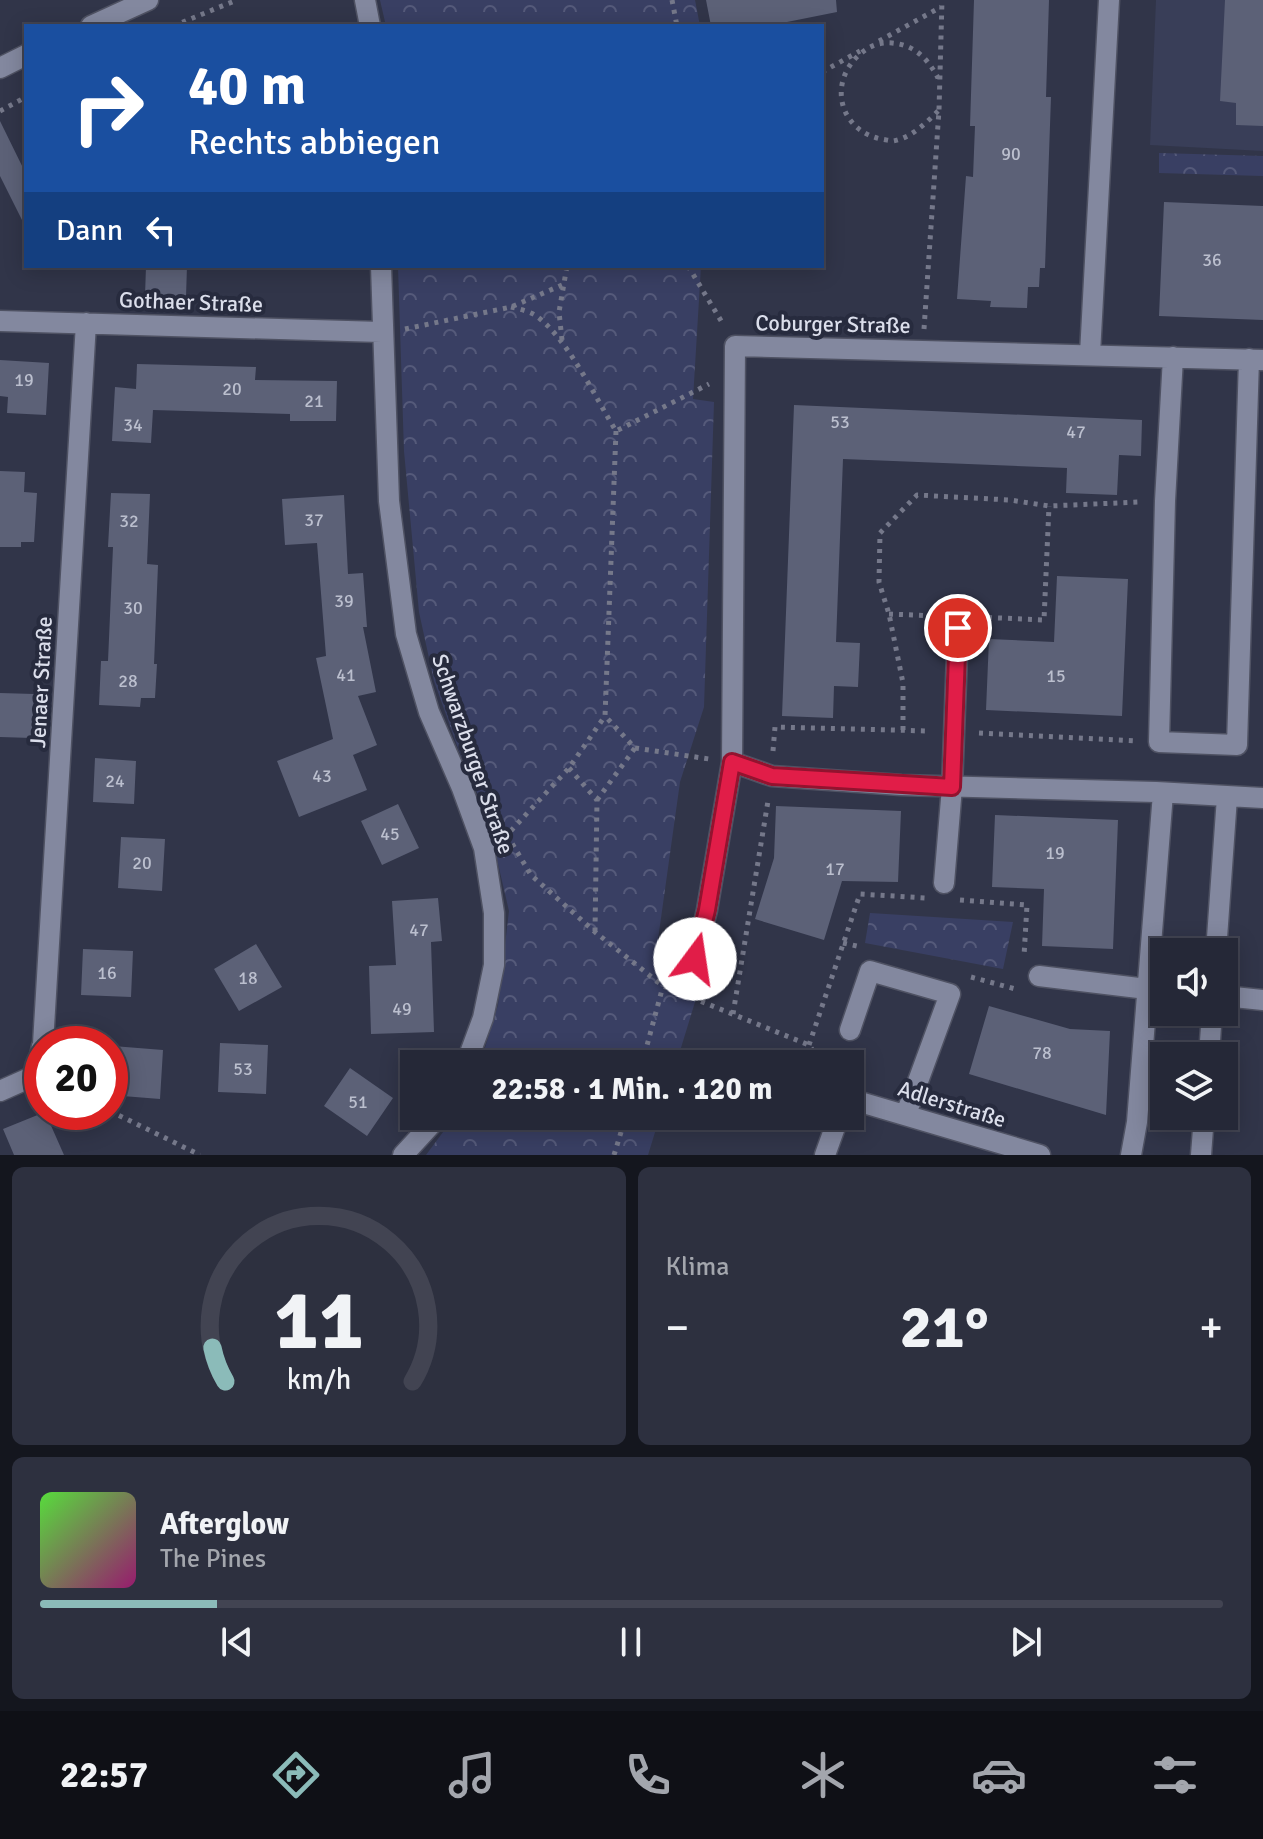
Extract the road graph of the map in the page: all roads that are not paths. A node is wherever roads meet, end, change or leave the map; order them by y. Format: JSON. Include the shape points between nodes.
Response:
{"nodes":[{"id":1,"x":148,"y":0,"type":"edge"},
{"id":2,"x":365,"y":0,"type":"edge"},
{"id":3,"x":1109,"y":0,"type":"edge"},
{"id":4,"x":95,"y":24,"type":"edge"},
{"id":5,"x":370,"y":24,"type":"edge"},
{"id":6,"x":24,"y":56,"type":"edge"},
{"id":7,"x":0,"y":68,"type":"edge"},
{"id":8,"x":381,"y":268,"type":"edge"},
{"id":9,"x":0,"y":321,"type":"edge"},
{"id":10,"x":86,"y":323,"type":"junction"},
{"id":11,"x":381,"y":332,"type":"junction"},
{"id":12,"x":1090,"y":354,"type":"junction"},
{"id":13,"x":1173,"y":357,"type":"junction"},
{"id":14,"x":1256,"y":359,"type":"edge"},
{"id":15,"x":958,"y":620,"type":"road end"},
{"id":16,"x":732,"y":762,"type":"junction"},
{"id":17,"x":952,"y":787,"type":"junction"},
{"id":18,"x":1163,"y":793,"type":"junction"},
{"id":19,"x":1227,"y":797,"type":"junction"},
{"id":20,"x":1263,"y":798,"type":"edge"},
{"id":21,"x":944,"y":883,"type":"dead end"},
{"id":22,"x":1217,"y":938,"type":"edge"},
{"id":23,"x":695,"y":959,"type":"dead end"},
{"id":24,"x":1031,"y":979,"type":"road end"},
{"id":25,"x":1147,"y":989,"type":"junction"},
{"id":26,"x":1238,"y":997,"type":"edge"},
{"id":27,"x":1263,"y":1000,"type":"edge"},
{"id":28,"x":43,"y":1026,"type":"edge"},
{"id":29,"x":850,"y":1030,"type":"dead end"},
{"id":30,"x":471,"y":1050,"type":"edge"},
{"id":31,"x":24,"y":1080,"type":"edge"},
{"id":32,"x":0,"y":1091,"type":"edge"},
{"id":33,"x":864,"y":1103,"type":"edge"},
{"id":34,"x":906,"y":1114,"type":"junction"},
{"id":35,"x":426,"y":1130,"type":"edge"},
{"id":36,"x":834,"y":1130,"type":"edge"},
{"id":37,"x":1203,"y":1130,"type":"edge"},
{"id":38,"x":982,"y":1147,"type":"edge"},
{"id":39,"x":403,"y":1155,"type":"edge"},
{"id":40,"x":825,"y":1155,"type":"edge"},
{"id":41,"x":1040,"y":1155,"type":"edge"},
{"id":42,"x":1131,"y":1155,"type":"edge"},
{"id":43,"x":1201,"y":1155,"type":"edge"}],
"edges":[{"from":1,"to":4,"type":"street"},
{"from":2,"to":5,"type":"street"},
{"from":3,"to":12,"type":"street"},
{"from":6,"to":7,"type":"street"},
{"from":8,"to":11,"type":"street","name":"Schwarzburger Straße"},
{"from":9,"to":10,"type":"street","name":"Gothaer Straße"},
{"from":10,"to":11,"type":"street","name":"Gothaer Straße"},
{"from":10,"to":28,"type":"street","name":"Jenaer Straße"},
{"from":11,"to":30,"type":"street","name":"Schwarzburger Straße","via":[[389,501],[406,634],[429,712],[484,848],[494,913],[494,965]]},
{"from":12,"to":13,"type":"street","name":"Coburger Straße"},
{"from":12,"to":16,"type":"street","name":"Coburger Straße","via":[[735,346]]},
{"from":13,"to":14,"type":"street","name":"Coburger Straße"},
{"from":13,"to":14,"type":"street","via":[[1159,742],[1237,745]]},
{"from":15,"to":17,"type":"street"},
{"from":16,"to":17,"type":"street","via":[[772,776]]},
{"from":16,"to":23,"type":"street","name":"Coburger Straße"},
{"from":17,"to":18,"type":"street"},
{"from":17,"to":21,"type":"street"},
{"from":18,"to":19,"type":"street"},
{"from":18,"to":25,"type":"street"},
{"from":19,"to":20,"type":"street"},
{"from":19,"to":22,"type":"street"},
{"from":24,"to":25,"type":"street"},
{"from":25,"to":42,"type":"street"},
{"from":26,"to":27,"type":"street"},
{"from":29,"to":34,"type":"street","via":[[870,971],[950,994]]},
{"from":31,"to":32,"type":"street","name":"Jenaer Straße"},
{"from":33,"to":34,"type":"street","name":"Adlerstraße"},
{"from":34,"to":38,"type":"street","name":"Adlerstraße"},
{"from":35,"to":39,"type":"street"},
{"from":36,"to":40,"type":"street"},
{"from":37,"to":43,"type":"street"},
{"from":38,"to":41,"type":"street","name":"Adlerstraße"}]}
